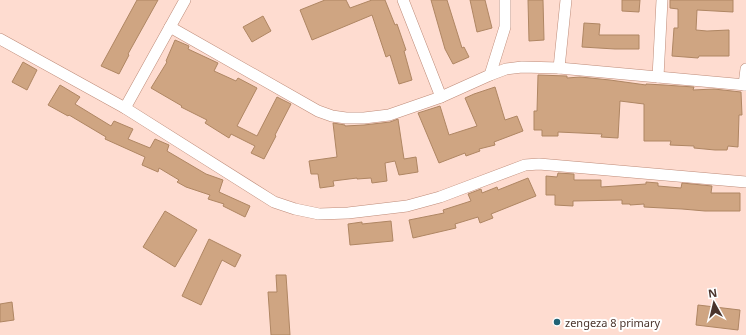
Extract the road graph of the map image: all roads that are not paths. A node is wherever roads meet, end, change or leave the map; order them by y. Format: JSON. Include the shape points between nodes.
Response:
{"nodes":[{"id":1,"x":185,"y":0,"type":"edge"},
{"id":2,"x":403,"y":0,"type":"edge"},
{"id":3,"x":505,"y":0,"type":"edge"},
{"id":4,"x":566,"y":0,"type":"edge"},
{"id":5,"x":662,"y":0,"type":"edge"},
{"id":6,"x":170,"y":27,"type":"junction"},
{"id":7,"x":0,"y":39,"type":"edge"},
{"id":8,"x":559,"y":68,"type":"junction"},
{"id":9,"x":746,"y":69,"type":"edge"},
{"id":10,"x":490,"y":75,"type":"junction"},
{"id":11,"x":658,"y":77,"type":"junction"},
{"id":12,"x":745,"y":85,"type":"edge"},
{"id":13,"x":441,"y":97,"type":"junction"},
{"id":14,"x":125,"y":108,"type":"junction"},
{"id":15,"x":746,"y":182,"type":"edge"}],
"edges":[{"from":1,"to":6,"type":"street"},
{"from":2,"to":13,"type":"street"},
{"from":3,"to":10,"type":"street","via":[[505,27]]},
{"from":4,"to":8,"type":"street"},
{"from":5,"to":11,"type":"street"},
{"from":6,"to":13,"type":"street","via":[[318,111],[332,116],[364,118],[389,115]]},
{"from":6,"to":14,"type":"street"},
{"from":7,"to":14,"type":"street"},
{"from":8,"to":10,"type":"street","via":[[522,67]]},
{"from":8,"to":11,"type":"street"},
{"from":9,"to":12,"type":"street"},
{"from":10,"to":13,"type":"street"},
{"from":11,"to":12,"type":"street"},
{"from":14,"to":15,"type":"street","via":[[274,202],[319,214],[407,206],[440,197],[525,165],[539,164]]}]}
